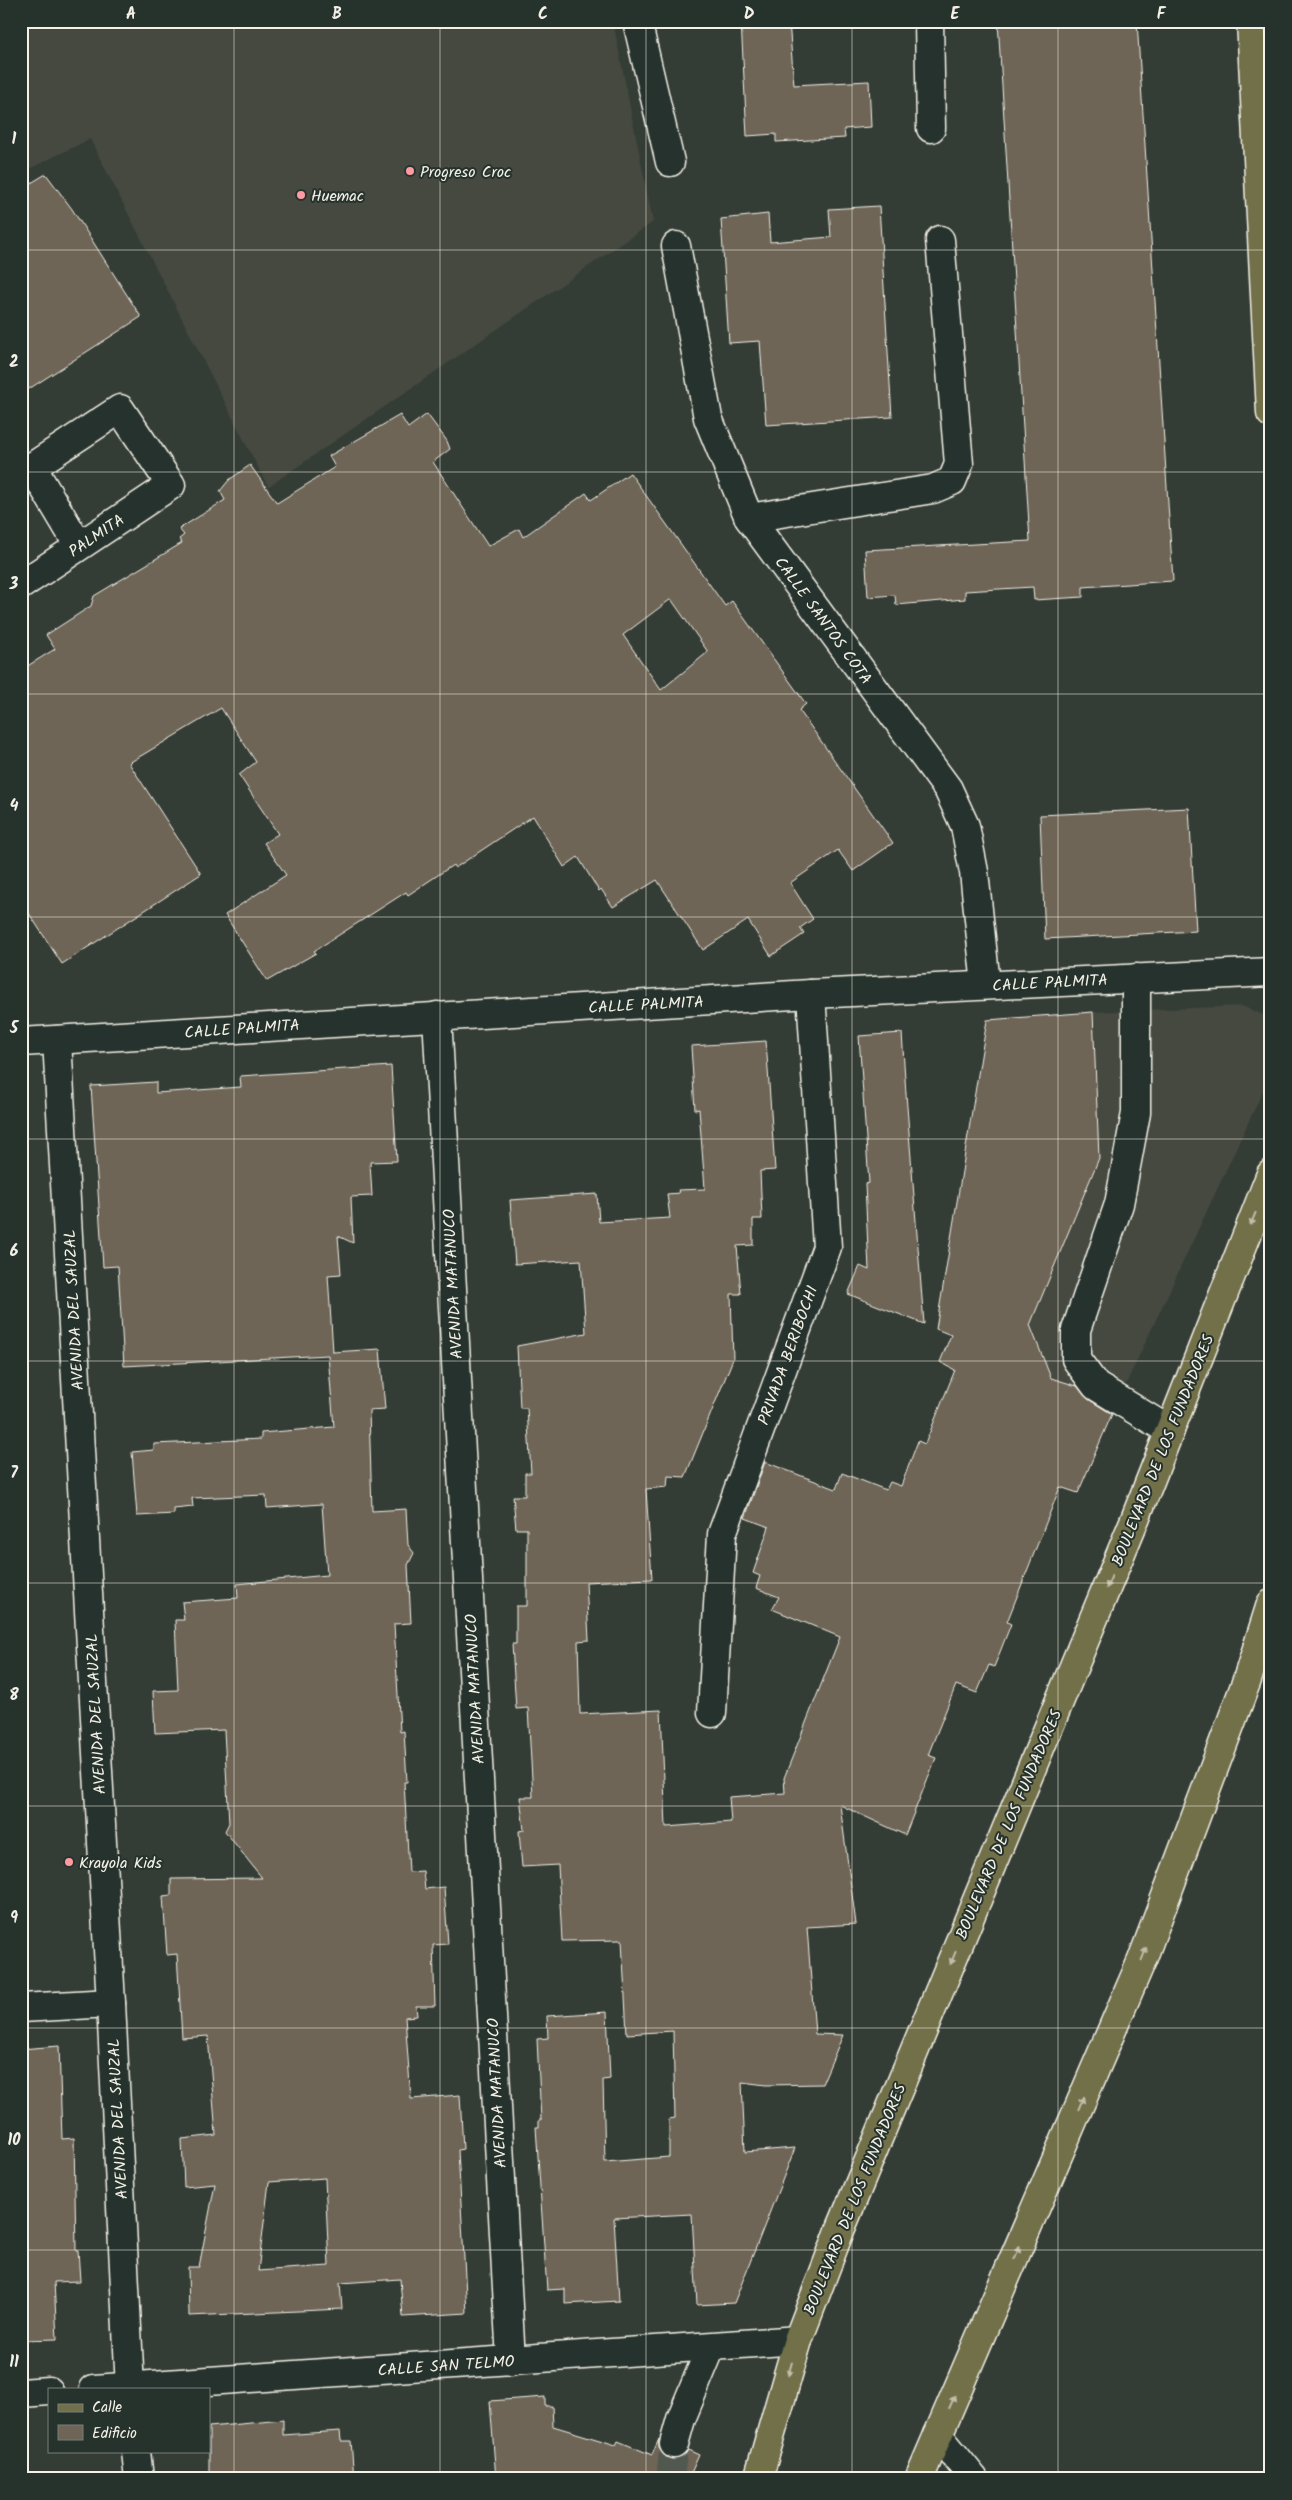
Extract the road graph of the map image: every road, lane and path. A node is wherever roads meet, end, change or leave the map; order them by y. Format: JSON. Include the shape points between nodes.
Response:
{"nodes":[{"id":1,"x":637,"y":21,"type":"edge"},
{"id":2,"x":929,"y":21,"type":"edge"},
{"id":3,"x":1251,"y":21,"type":"edge"},
{"id":4,"x":931,"y":128,"type":"dead end"},
{"id":5,"x":670,"y":162,"type":"dead end"},
{"id":6,"x":940,"y":240,"type":"dead end"},
{"id":7,"x":676,"y":246,"type":"dead end"},
{"id":8,"x":1271,"y":413,"type":"edge"},
{"id":9,"x":749,"y":518,"type":"junction"},
{"id":10,"x":79,"y":546,"type":"junction"},
{"id":11,"x":21,"y":585,"type":"edge"},
{"id":12,"x":1271,"y":972,"type":"edge"},
{"id":13,"x":1136,"y":978,"type":"junction"},
{"id":14,"x":986,"y":985,"type":"junction"},
{"id":15,"x":811,"y":994,"type":"junction"},
{"id":16,"x":438,"y":1016,"type":"junction"},
{"id":17,"x":58,"y":1040,"type":"junction"},
{"id":18,"x":21,"y":1042,"type":"edge"},
{"id":19,"x":1271,"y":1174,"type":"edge"},
{"id":20,"x":1170,"y":1431,"type":"junction"},
{"id":21,"x":1271,"y":1604,"type":"edge"},
{"id":22,"x":712,"y":1713,"type":"dead end"},
{"id":23,"x":111,"y":2003,"type":"junction"},
{"id":24,"x":21,"y":2008,"type":"edge"},
{"id":25,"x":798,"y":2340,"type":"junction"},
{"id":26,"x":711,"y":2347,"type":"junction"},
{"id":27,"x":511,"y":2361,"type":"junction"},
{"id":28,"x":130,"y":2388,"type":"edge"},
{"id":29,"x":48,"y":2392,"type":"edge"},
{"id":30,"x":21,"y":2393,"type":"edge"},
{"id":31,"x":938,"y":2435,"type":"junction"},
{"id":32,"x":674,"y":2444,"type":"tunnel mouth"},
{"id":33,"x":136,"y":2452,"type":"edge"},
{"id":34,"x":139,"y":2479,"type":"edge"},
{"id":35,"x":758,"y":2479,"type":"edge"},
{"id":36,"x":918,"y":2479,"type":"edge"},
{"id":37,"x":974,"y":2479,"type":"edge"}],
"edges":[{"from":1,"to":5,"type":"street"},
{"from":2,"to":4,"type":"street"},
{"from":3,"to":8,"type":"main road"},
{"from":6,"to":9,"type":"street","via":[[959,464],[952,481],[934,489]]},
{"from":7,"to":9,"type":"street","name":"CALLE SANTOS COTA","via":[[708,418]]},
{"from":9,"to":14,"type":"street","name":"CALLE SANTOS COTA","via":[[948,789],[965,826],[974,872]]},
{"from":10,"to":10,"type":"street","name":"PALMITA","via":[[171,486],[120,409],[32,467]]},
{"from":10,"to":11,"type":"street","name":"PALMITA"},
{"from":12,"to":13,"type":"street","name":"CALLE PALMITA"},
{"from":13,"to":14,"type":"street","name":"CALLE PALMITA"},
{"from":13,"to":20,"type":"street","via":[[1136,1113],[1119,1204],[1076,1330],[1076,1359],[1096,1386]]},
{"from":14,"to":15,"type":"street","name":"CALLE PALMITA"},
{"from":15,"to":16,"type":"street","name":"CALLE PALMITA"},
{"from":15,"to":22,"type":"street","name":"PRIVADA BERIBOCHI","via":[[827,1247],[722,1534]]},
{"from":16,"to":17,"type":"street","name":"CALLE PALMITA"},
{"from":16,"to":27,"type":"street","name":"AVENIDA MATANUCO"},
{"from":17,"to":18,"type":"street","name":"CALLE PALMITA"},
{"from":17,"to":23,"type":"street","name":"AVENIDA DEL SAUZAL"},
{"from":19,"to":20,"type":"main road","name":"BOULEVARD DE LOS FUNDADORES","one_way":true},
{"from":20,"to":25,"type":"main road","name":"BOULEVARD DE LOS FUNDADORES","one_way":true,"via":[[840,2228]]},
{"from":31,"to":21,"type":"main road","one_way":true,"via":[[1142,1960],[1247,1680]]},
{"from":23,"to":24,"type":"street"},
{"from":23,"to":28,"type":"street","name":"AVENIDA DEL SAUZAL"},
{"from":25,"to":26,"type":"street","name":"CALLE SAN TELMO"},
{"from":25,"to":35,"type":"main road","name":"BOULEVARD DE LOS FUNDADORES","one_way":true},
{"from":26,"to":27,"type":"street","name":"CALLE SAN TELMO"},
{"from":26,"to":32,"type":"street"},
{"from":27,"to":28,"type":"street","name":"CALLE SAN TELMO"},
{"from":29,"to":30,"type":"street"},
{"from":31,"to":36,"type":"main road"},
{"from":31,"to":37,"type":"street"},
{"from":33,"to":34,"type":"street"}]}
